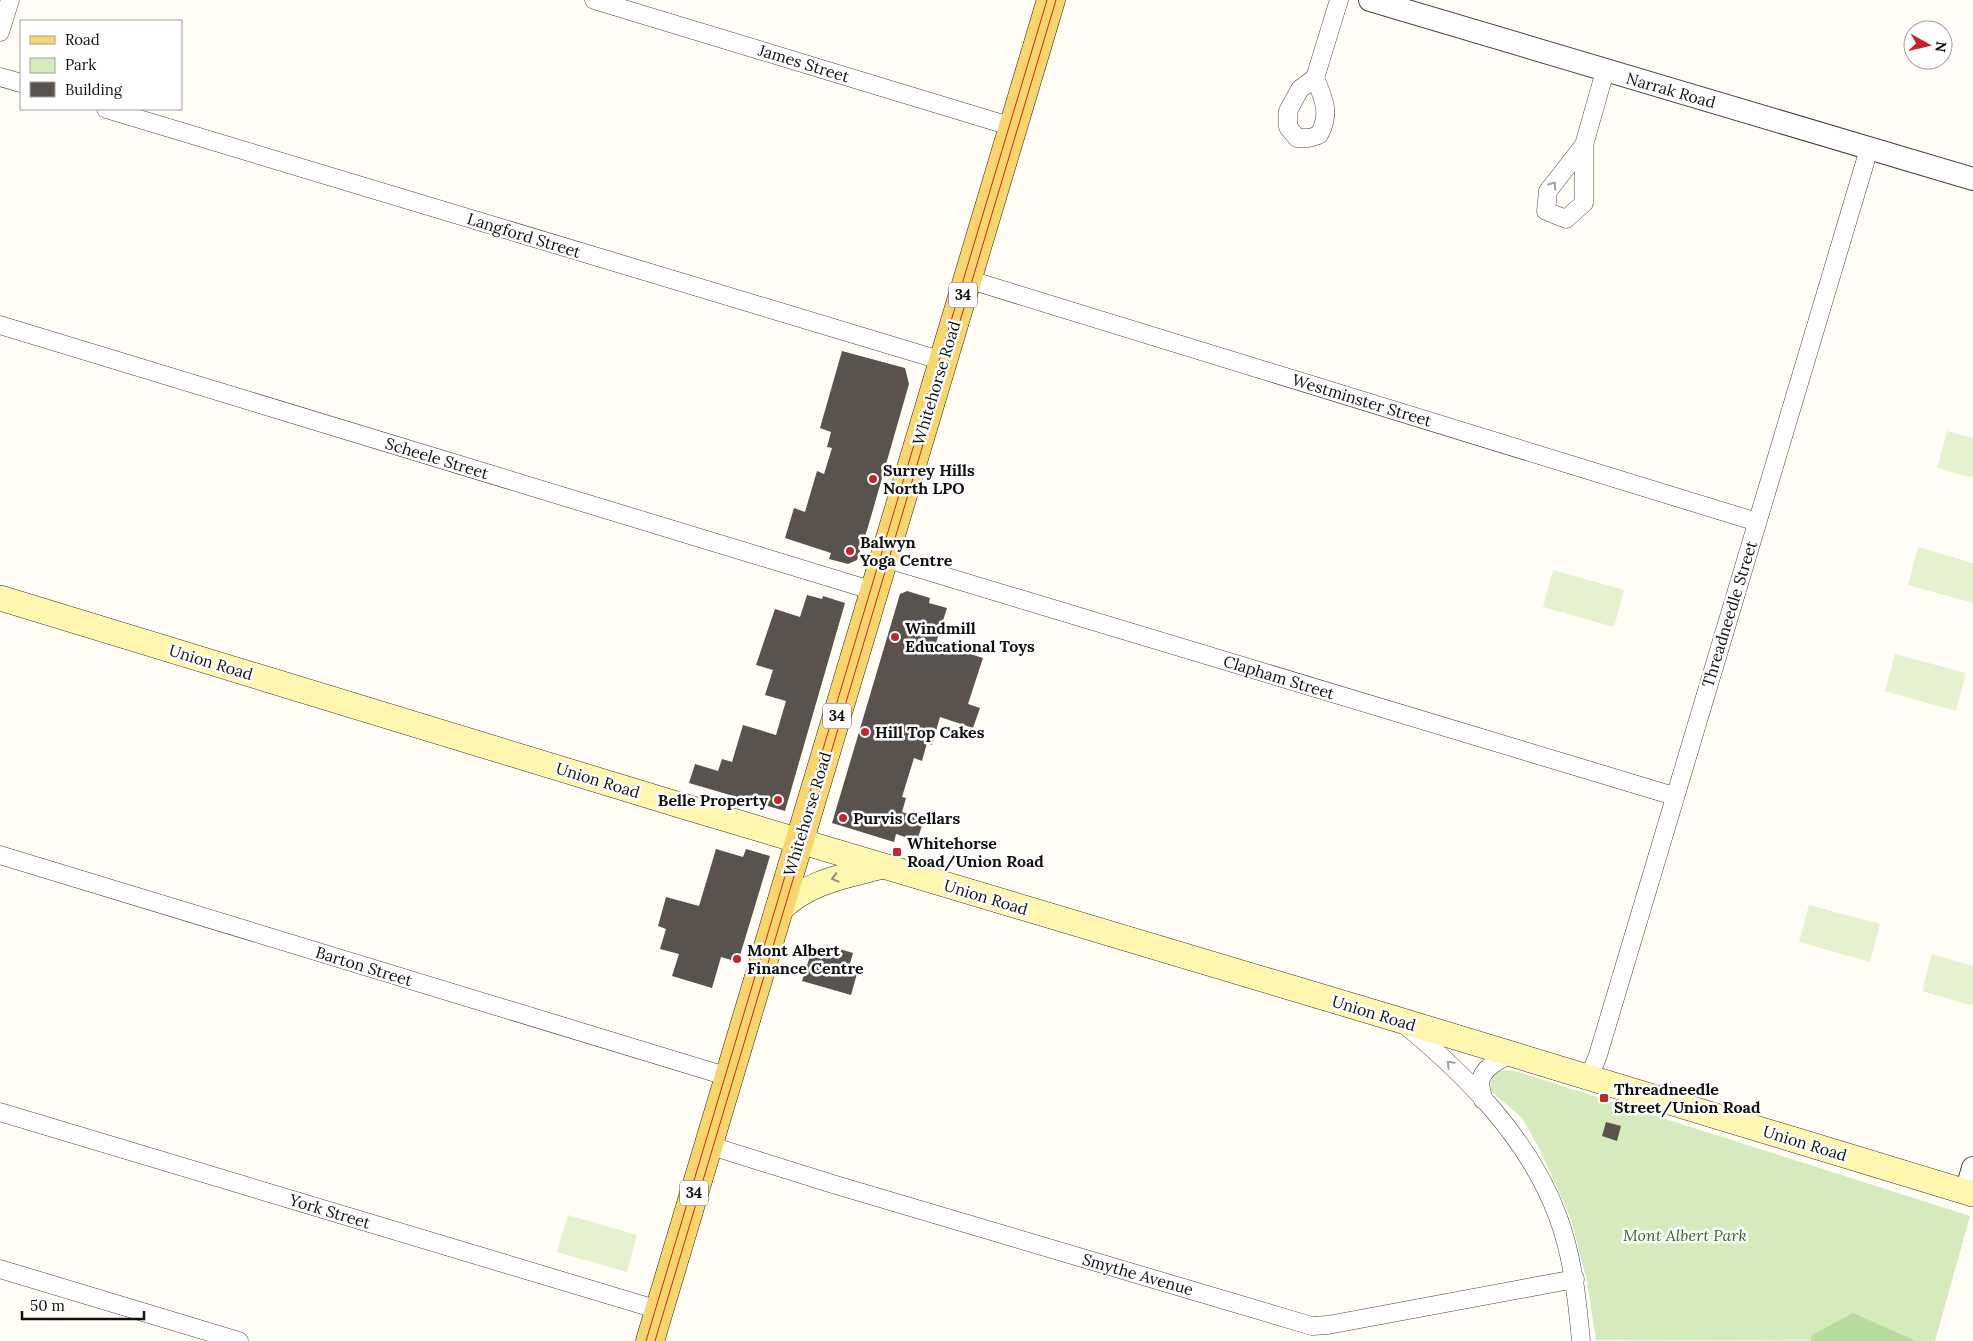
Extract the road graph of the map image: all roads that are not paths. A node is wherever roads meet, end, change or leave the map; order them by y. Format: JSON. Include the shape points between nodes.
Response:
{"nodes":[{"id":1,"x":10,"y":0,"type":"edge"},
{"id":2,"x":594,"y":0,"type":"edge"},
{"id":3,"x":1051,"y":0,"type":"edge"},
{"id":4,"x":1339,"y":0,"type":"edge"},
{"id":5,"x":1370,"y":0,"type":"edge"},
{"id":6,"x":0,"y":32,"type":"edge"},
{"id":7,"x":1605,"y":71,"type":"junction"},
{"id":8,"x":0,"y":77,"type":"edge"},
{"id":9,"x":1315,"y":78,"type":"dead end"},
{"id":10,"x":20,"y":83,"type":"edge"},
{"id":11,"x":109,"y":110,"type":"edge"},
{"id":12,"x":1013,"y":127,"type":"junction"},
{"id":13,"x":1584,"y":145,"type":"dead end"},
{"id":14,"x":1869,"y":149,"type":"junction"},
{"id":15,"x":1973,"y":179,"type":"edge"},
{"id":16,"x":967,"y":280,"type":"junction"},
{"id":17,"x":0,"y":325,"type":"edge"},
{"id":18,"x":943,"y":361,"type":"junction"},
{"id":19,"x":1757,"y":522,"type":"junction"},
{"id":20,"x":884,"y":558,"type":"junction"},
{"id":21,"x":874,"y":591,"type":"junction"},
{"id":22,"x":0,"y":598,"type":"edge"},
{"id":23,"x":1674,"y":796,"type":"junction"},
{"id":24,"x":799,"y":841,"type":"junction"},
{"id":25,"x":0,"y":855,"type":"edge"},
{"id":26,"x":883,"y":866,"type":"junction"},
{"id":27,"x":778,"y":912,"type":"junction"},
{"id":28,"x":1396,"y":1019,"type":"junction"},
{"id":29,"x":1512,"y":1055,"type":"junction"},
{"id":30,"x":729,"y":1077,"type":"junction"},
{"id":31,"x":1589,"y":1078,"type":"junction"},
{"id":32,"x":1484,"y":1100,"type":"junction"},
{"id":33,"x":0,"y":1112,"type":"edge"},
{"id":34,"x":708,"y":1145,"type":"junction"},
{"id":35,"x":1973,"y":1168,"type":"edge"},
{"id":36,"x":1969,"y":1193,"type":"edge"},
{"id":37,"x":0,"y":1269,"type":"edge"},
{"id":38,"x":1575,"y":1279,"type":"junction"},
{"id":39,"x":659,"y":1310,"type":"junction"},
{"id":40,"x":238,"y":1341,"type":"edge"},
{"id":41,"x":650,"y":1341,"type":"edge"},
{"id":42,"x":1581,"y":1341,"type":"edge"}],
"edges":[{"from":1,"to":6,"type":"street"},
{"from":2,"to":12,"type":"street","name":"James Street"},
{"from":3,"to":12,"type":"main road","name":"Whitehorse Road","number":"34"},
{"from":4,"to":9,"type":"street"},
{"from":5,"to":7,"type":"street","name":"Narrak Road"},
{"from":7,"to":13,"type":"street"},
{"from":7,"to":14,"type":"street","name":"Narrak Road"},
{"from":8,"to":10,"type":"street"},
{"from":11,"to":18,"type":"street","name":"Langford Street"},
{"from":12,"to":16,"type":"main road","name":"Whitehorse Road","number":"34"},
{"from":14,"to":15,"type":"street","name":"Narrak Road"},
{"from":14,"to":19,"type":"street","name":"Threadneedle Street"},
{"from":16,"to":18,"type":"main road","name":"Whitehorse Road","number":"34"},
{"from":16,"to":19,"type":"street","name":"Westminster Street"},
{"from":17,"to":21,"type":"street","name":"Scheele Street"},
{"from":18,"to":20,"type":"main road","name":"Whitehorse Road","number":"34"},
{"from":19,"to":23,"type":"street","name":"Threadneedle Street"},
{"from":20,"to":21,"type":"main road","name":"Whitehorse Road","number":"34"},
{"from":20,"to":23,"type":"street","name":"Clapham Street"},
{"from":21,"to":24,"type":"main road","name":"Whitehorse Road","number":"34"},
{"from":22,"to":24,"type":"main road","name":"Union Road"},
{"from":23,"to":31,"type":"street","name":"Threadneedle Street"},
{"from":24,"to":26,"type":"main road","name":"Union Road"},
{"from":24,"to":27,"type":"main road","name":"Whitehorse Road","number":"34"},
{"from":25,"to":30,"type":"street","name":"Barton Street"},
{"from":26,"to":27,"type":"main road","one_way":true,"via":[[812,886]]},
{"from":26,"to":28,"type":"main road","name":"Union Road"},
{"from":27,"to":30,"type":"main road","name":"Whitehorse Road","number":"34"},
{"from":28,"to":29,"type":"main road","name":"Union Road"},
{"from":32,"to":28,"type":"street","one_way":true,"via":[[1444,1058]]},
{"from":29,"to":31,"type":"main road","name":"Union Road"},
{"from":29,"to":32,"type":"street","via":[[1498,1060],[1486,1071],[1480,1083]]},
{"from":30,"to":34,"type":"main road","name":"Whitehorse Road","number":"34"},
{"from":31,"to":36,"type":"main road","name":"Union Road"},
{"from":32,"to":38,"type":"street","via":[[1531,1161],[1558,1217]]},
{"from":33,"to":39,"type":"street","name":"York Street"},
{"from":34,"to":38,"type":"street","name":"Smythe Avenue","via":[[1312,1326]]},
{"from":34,"to":39,"type":"main road","name":"Whitehorse Road","number":"34"},
{"from":35,"to":36,"type":"street"},
{"from":37,"to":40,"type":"street"},
{"from":38,"to":42,"type":"street"},
{"from":39,"to":41,"type":"main road","name":"Whitehorse Road","number":"34"}]}
